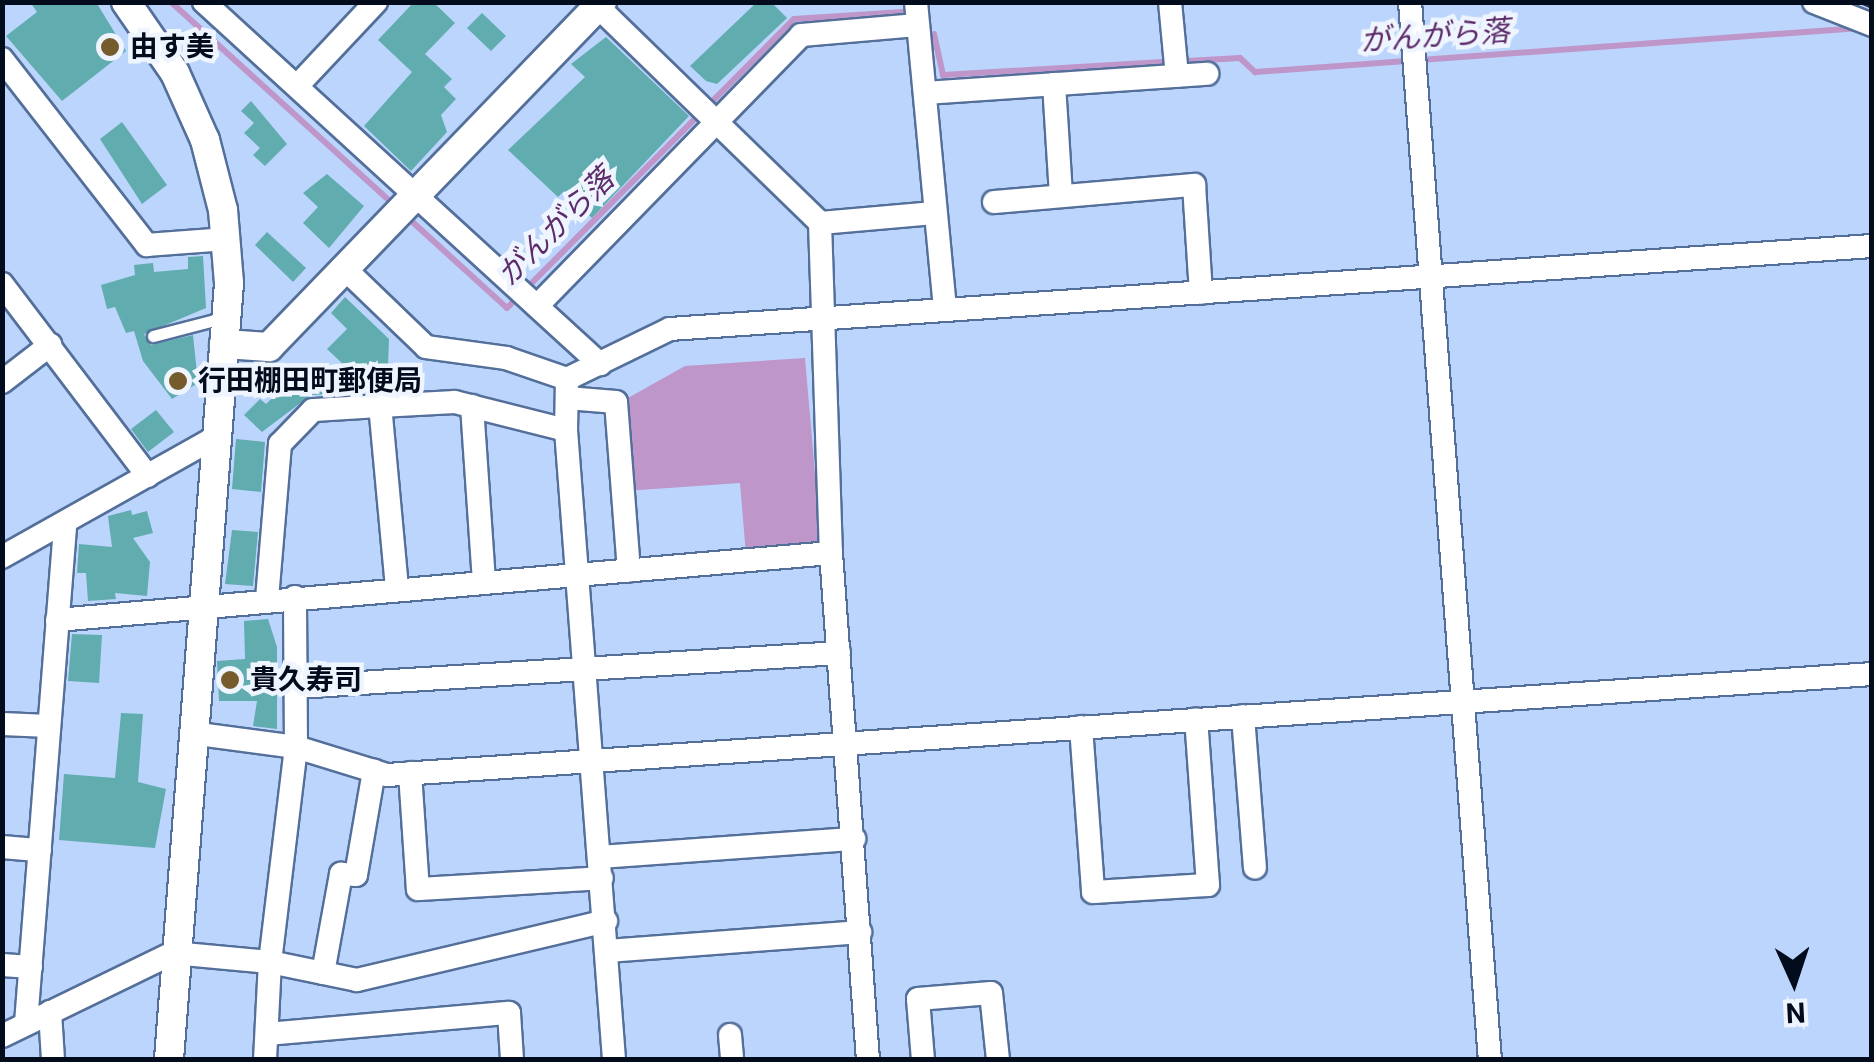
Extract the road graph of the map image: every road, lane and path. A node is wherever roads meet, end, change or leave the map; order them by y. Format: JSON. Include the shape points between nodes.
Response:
{"nodes":[{"id":1,"x":126,"y":2,"type":"edge"},
{"id":2,"x":204,"y":2,"type":"edge"},
{"id":3,"x":376,"y":2,"type":"edge"},
{"id":4,"x":1170,"y":2,"type":"edge"},
{"id":5,"x":1410,"y":2,"type":"edge"},
{"id":6,"x":1814,"y":2,"type":"edge"},
{"id":7,"x":597,"y":4,"type":"edge"},
{"id":8,"x":917,"y":14,"type":"edge"},
{"id":9,"x":1872,"y":24,"type":"edge"},
{"id":10,"x":2,"y":59,"type":"edge"},
{"id":11,"x":1207,"y":74,"type":"dead end"},
{"id":12,"x":1177,"y":76,"type":"junction"},
{"id":13,"x":1054,"y":84,"type":"junction"},
{"id":14,"x":298,"y":86,"type":"junction"},
{"id":15,"x":925,"y":93,"type":"junction"},
{"id":16,"x":709,"y":113,"type":"junction"},
{"id":17,"x":1061,"y":196,"type":"junction"},
{"id":18,"x":994,"y":202,"type":"dead end"},
{"id":19,"x":407,"y":205,"type":"junction"},
{"id":20,"x":935,"y":213,"type":"junction"},
{"id":21,"x":820,"y":224,"type":"junction"},
{"id":22,"x":226,"y":239,"type":"junction"},
{"id":23,"x":1872,"y":246,"type":"edge"},
{"id":24,"x":345,"y":269,"type":"junction"},
{"id":25,"x":1431,"y":278,"type":"junction"},
{"id":26,"x":2,"y":284,"type":"edge"},
{"id":27,"x":1201,"y":293,"type":"junction"},
{"id":28,"x":537,"y":306,"type":"junction"},
{"id":29,"x":945,"y":310,"type":"junction"},
{"id":30,"x":828,"y":318,"type":"junction"},
{"id":31,"x":225,"y":329,"type":"junction"},
{"id":32,"x":153,"y":336,"type":"dead end"},
{"id":33,"x":50,"y":345,"type":"junction"},
{"id":34,"x":600,"y":364,"type":"junction"},
{"id":35,"x":2,"y":382,"type":"edge"},
{"id":36,"x":567,"y":389,"type":"junction"},
{"id":37,"x":380,"y":406,"type":"junction"},
{"id":38,"x":472,"y":406,"type":"junction"},
{"id":39,"x":566,"y":430,"type":"junction"},
{"id":40,"x":216,"y":437,"type":"junction"},
{"id":41,"x":148,"y":476,"type":"junction"},
{"id":42,"x":64,"y":526,"type":"junction"},
{"id":43,"x":831,"y":553,"type":"junction"},
{"id":44,"x":2,"y":557,"type":"edge"},
{"id":45,"x":629,"y":570,"type":"junction"},
{"id":46,"x":580,"y":575,"type":"junction"},
{"id":47,"x":484,"y":582,"type":"junction"},
{"id":48,"x":397,"y":588,"type":"junction"},
{"id":49,"x":295,"y":596,"type":"junction"},
{"id":50,"x":267,"y":599,"type":"junction"},
{"id":51,"x":202,"y":604,"type":"junction"},
{"id":52,"x":58,"y":620,"type":"junction"},
{"id":53,"x":839,"y":654,"type":"junction"},
{"id":54,"x":586,"y":672,"type":"junction"},
{"id":55,"x":1872,"y":674,"type":"edge"},
{"id":56,"x":297,"y":688,"type":"junction"},
{"id":57,"x":1464,"y":701,"type":"junction"},
{"id":58,"x":1243,"y":716,"type":"junction"},
{"id":59,"x":1196,"y":719,"type":"junction"},
{"id":60,"x":2,"y":724,"type":"edge"},
{"id":61,"x":49,"y":726,"type":"junction"},
{"id":62,"x":1082,"y":727,"type":"junction"},
{"id":63,"x":191,"y":734,"type":"junction"},
{"id":64,"x":846,"y":743,"type":"junction"},
{"id":65,"x":296,"y":747,"type":"junction"},
{"id":66,"x":592,"y":762,"type":"junction"},
{"id":67,"x":374,"y":771,"type":"junction"},
{"id":68,"x":410,"y":773,"type":"junction"},
{"id":69,"x":854,"y":839,"type":"junction"},
{"id":70,"x":2,"y":847,"type":"edge"},
{"id":71,"x":40,"y":850,"type":"junction"},
{"id":72,"x":601,"y":868,"type":"junction"},
{"id":73,"x":1255,"y":868,"type":"dead end"},
{"id":74,"x":606,"y":921,"type":"junction"},
{"id":75,"x":860,"y":932,"type":"junction"},
{"id":76,"x":608,"y":952,"type":"junction"},
{"id":77,"x":174,"y":953,"type":"junction"},
{"id":78,"x":270,"y":962,"type":"junction"},
{"id":79,"x":2,"y":965,"type":"edge"},
{"id":80,"x":30,"y":966,"type":"junction"},
{"id":81,"x":324,"y":973,"type":"junction"},
{"id":82,"x":50,"y":1012,"type":"junction"},
{"id":83,"x":26,"y":1023,"type":"junction"},
{"id":84,"x":266,"y":1034,"type":"junction"},
{"id":85,"x":2,"y":1036,"type":"edge"},
{"id":86,"x":730,"y":1036,"type":"dead end"},
{"id":87,"x":53,"y":1060,"type":"edge"},
{"id":88,"x":169,"y":1060,"type":"edge"},
{"id":89,"x":265,"y":1060,"type":"edge"},
{"id":90,"x":512,"y":1060,"type":"edge"},
{"id":91,"x":614,"y":1060,"type":"edge"},
{"id":92,"x":732,"y":1060,"type":"edge"},
{"id":93,"x":868,"y":1060,"type":"edge"},
{"id":94,"x":923,"y":1060,"type":"edge"},
{"id":95,"x":998,"y":1060,"type":"edge"},
{"id":96,"x":1490,"y":1060,"type":"edge"}],
"edges":[{"from":1,"to":22,"type":"street","via":[[175,73],[205,140]]},
{"from":2,"to":14,"type":"street"},
{"from":3,"to":14,"type":"street"},
{"from":4,"to":12,"type":"street"},
{"from":5,"to":25,"type":"street"},
{"from":6,"to":9,"type":"street"},
{"from":7,"to":16,"type":"street"},
{"from":7,"to":19,"type":"street"},
{"from":8,"to":15,"type":"street"},
{"from":8,"to":16,"type":"street","via":[[801,36]]},
{"from":10,"to":22,"type":"street","via":[[147,245]]},
{"from":11,"to":12,"type":"street"},
{"from":12,"to":13,"type":"street"},
{"from":13,"to":15,"type":"street"},
{"from":13,"to":17,"type":"street"},
{"from":14,"to":19,"type":"street"},
{"from":15,"to":20,"type":"street"},
{"from":16,"to":21,"type":"street"},
{"from":16,"to":28,"type":"street"},
{"from":17,"to":18,"type":"street"},
{"from":17,"to":27,"type":"street","via":[[1194,185]]},
{"from":19,"to":24,"type":"street"},
{"from":19,"to":28,"type":"street"},
{"from":20,"to":21,"type":"street"},
{"from":20,"to":29,"type":"street"},
{"from":21,"to":30,"type":"street"},
{"from":22,"to":31,"type":"street"},
{"from":23,"to":25,"type":"street"},
{"from":24,"to":31,"type":"street","via":[[269,347]]},
{"from":24,"to":36,"type":"street","via":[[426,347],[506,358]]},
{"from":25,"to":27,"type":"street"},
{"from":25,"to":57,"type":"street"},
{"from":26,"to":33,"type":"street"},
{"from":27,"to":29,"type":"street"},
{"from":28,"to":34,"type":"street"},
{"from":29,"to":30,"type":"street"},
{"from":30,"to":34,"type":"street","via":[[670,328]]},
{"from":30,"to":43,"type":"street"},
{"from":31,"to":32,"type":"lane"},
{"from":31,"to":40,"type":"street"},
{"from":33,"to":35,"type":"street"},
{"from":33,"to":41,"type":"street"},
{"from":34,"to":36,"type":"street"},
{"from":36,"to":39,"type":"street"},
{"from":36,"to":45,"type":"street","via":[[616,402]]},
{"from":37,"to":38,"type":"street"},
{"from":37,"to":48,"type":"street"},
{"from":37,"to":50,"type":"street","via":[[312,410],[280,444]]},
{"from":38,"to":39,"type":"street"},
{"from":38,"to":47,"type":"street"},
{"from":39,"to":46,"type":"street"},
{"from":40,"to":41,"type":"street"},
{"from":40,"to":51,"type":"street"},
{"from":41,"to":42,"type":"street"},
{"from":42,"to":44,"type":"street"},
{"from":42,"to":52,"type":"street"},
{"from":43,"to":45,"type":"street"},
{"from":43,"to":53,"type":"street"},
{"from":45,"to":46,"type":"street"},
{"from":46,"to":47,"type":"street"},
{"from":46,"to":54,"type":"street"},
{"from":47,"to":48,"type":"street"},
{"from":48,"to":49,"type":"street"},
{"from":49,"to":50,"type":"street"},
{"from":49,"to":56,"type":"street"},
{"from":50,"to":51,"type":"street"},
{"from":51,"to":52,"type":"street"},
{"from":51,"to":63,"type":"street"},
{"from":52,"to":61,"type":"street"},
{"from":53,"to":54,"type":"street"},
{"from":53,"to":64,"type":"street"},
{"from":54,"to":56,"type":"street"},
{"from":54,"to":66,"type":"street"},
{"from":55,"to":57,"type":"street"},
{"from":56,"to":65,"type":"street"},
{"from":57,"to":58,"type":"street"},
{"from":57,"to":96,"type":"street"},
{"from":58,"to":59,"type":"street"},
{"from":58,"to":73,"type":"street"},
{"from":59,"to":62,"type":"street"},
{"from":59,"to":62,"type":"street","via":[[1208,885],[1093,892]]},
{"from":60,"to":61,"type":"street"},
{"from":61,"to":71,"type":"street"},
{"from":62,"to":64,"type":"street"},
{"from":63,"to":65,"type":"street"},
{"from":63,"to":77,"type":"street"},
{"from":64,"to":66,"type":"street"},
{"from":64,"to":69,"type":"street"},
{"from":65,"to":67,"type":"street"},
{"from":65,"to":78,"type":"street"},
{"from":66,"to":68,"type":"street"},
{"from":66,"to":72,"type":"street"},
{"from":67,"to":68,"type":"street"},
{"from":67,"to":81,"type":"street","via":[[356,875],[341,874]]},
{"from":68,"to":72,"type":"street","via":[[418,889]]},
{"from":69,"to":72,"type":"street"},
{"from":69,"to":75,"type":"street"},
{"from":70,"to":71,"type":"street"},
{"from":71,"to":80,"type":"street"},
{"from":72,"to":74,"type":"street"},
{"from":74,"to":76,"type":"street"},
{"from":74,"to":81,"type":"street","via":[[357,980]]},
{"from":75,"to":76,"type":"street"},
{"from":75,"to":93,"type":"street"},
{"from":76,"to":91,"type":"street"},
{"from":77,"to":78,"type":"street"},
{"from":77,"to":82,"type":"street"},
{"from":77,"to":88,"type":"street"},
{"from":78,"to":81,"type":"street"},
{"from":78,"to":84,"type":"street"},
{"from":79,"to":80,"type":"street"},
{"from":80,"to":83,"type":"street"},
{"from":82,"to":83,"type":"street"},
{"from":82,"to":87,"type":"street"},
{"from":83,"to":85,"type":"street"},
{"from":84,"to":89,"type":"street"},
{"from":84,"to":90,"type":"street","via":[[509,1012]]},
{"from":86,"to":92,"type":"street"},
{"from":94,"to":95,"type":"street","via":[[918,999],[992,993]]}]}
